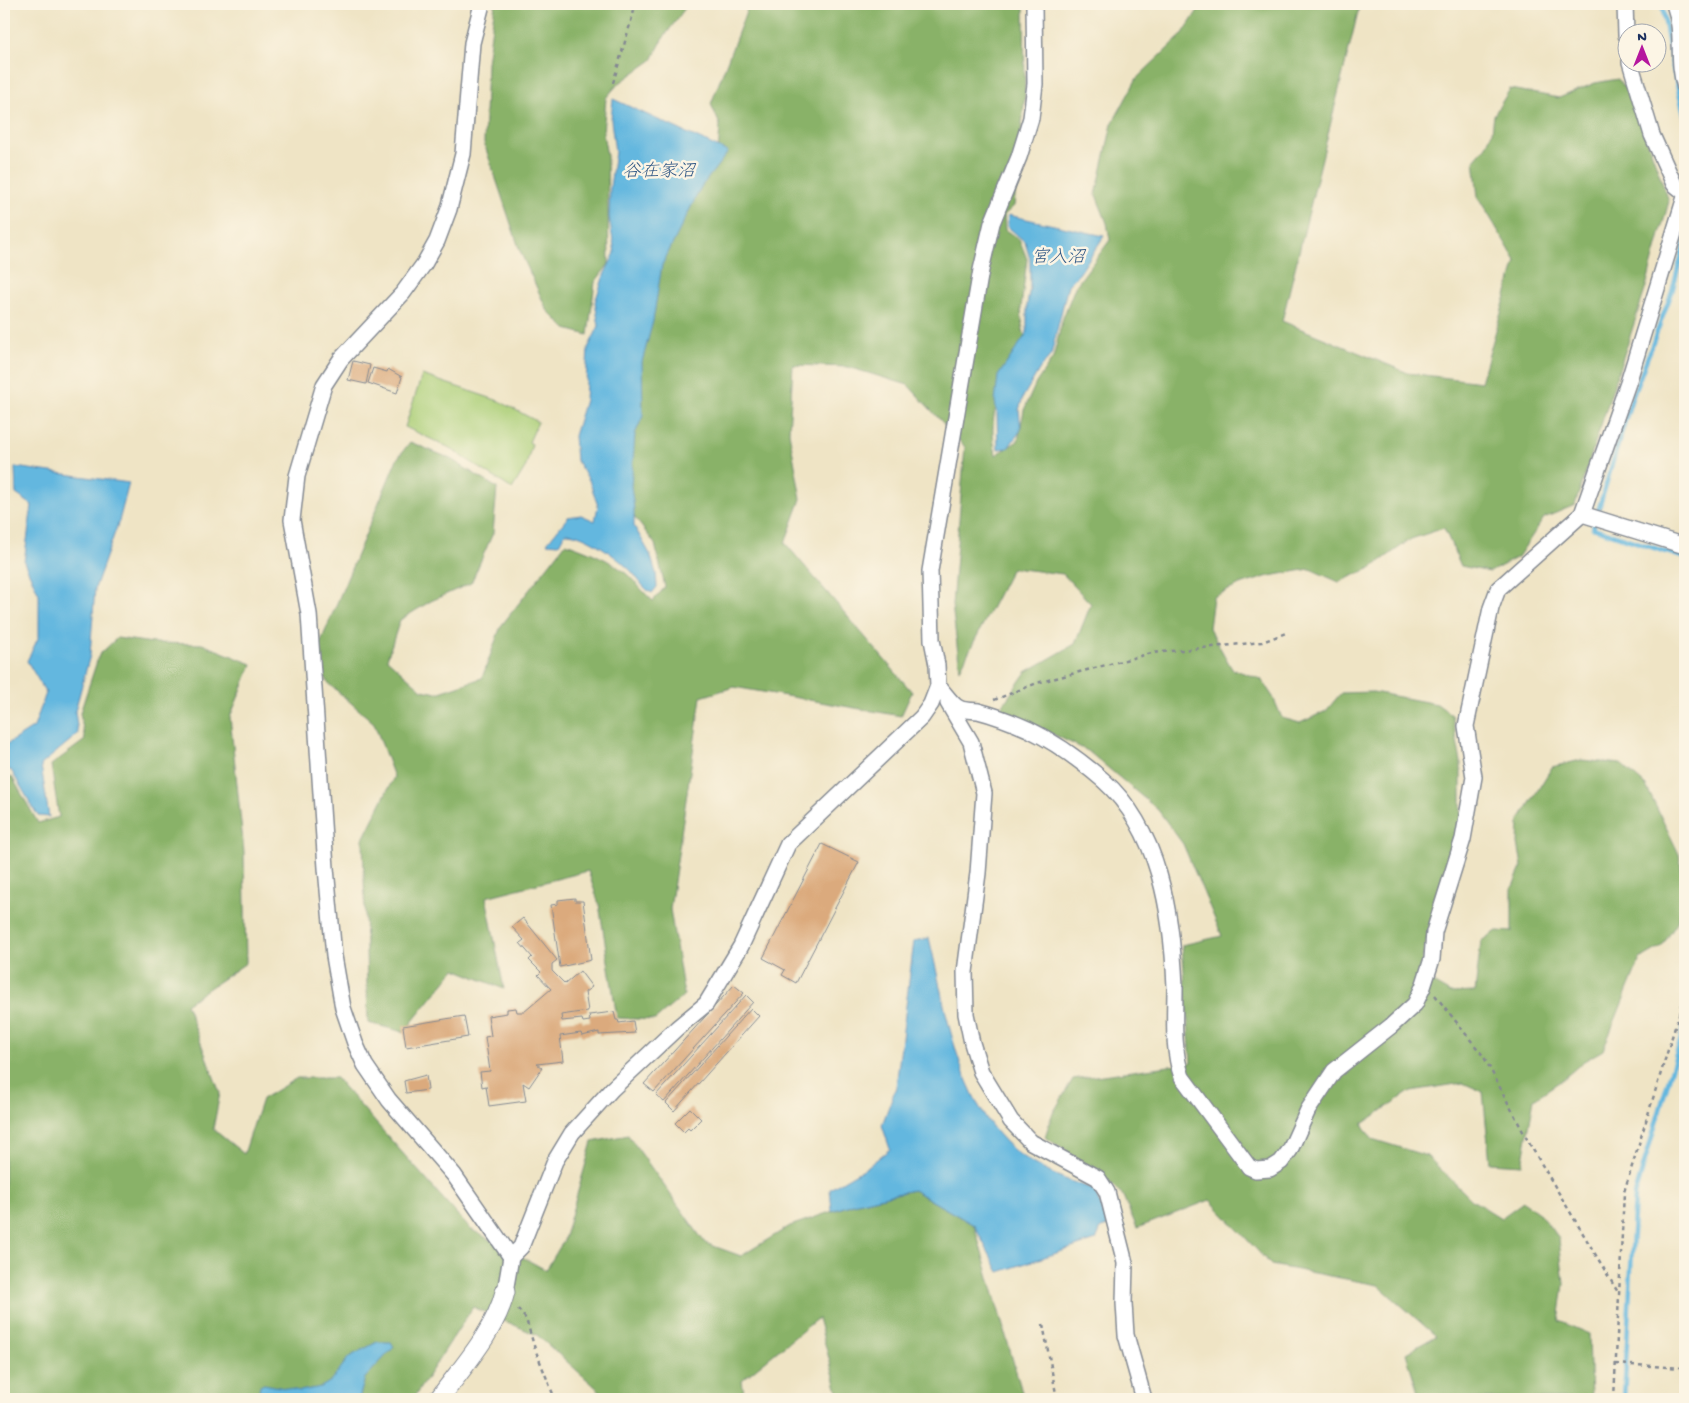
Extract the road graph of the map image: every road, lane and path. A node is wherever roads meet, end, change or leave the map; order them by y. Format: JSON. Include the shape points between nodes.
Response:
{"nodes":[{"id":1,"x":482,"y":4,"type":"edge"},
{"id":2,"x":636,"y":4,"type":"edge"},
{"id":3,"x":1034,"y":4,"type":"edge"},
{"id":4,"x":1625,"y":4,"type":"edge"},
{"id":5,"x":1674,"y":4,"type":"edge"},
{"id":6,"x":1626,"y":22,"type":"edge"},
{"id":7,"x":1633,"y":72,"type":"edge"},
{"id":8,"x":613,"y":83,"type":"dead end"},
{"id":9,"x":1685,"y":87,"type":"edge"},
{"id":10,"x":1685,"y":195,"type":"edge"},
{"id":11,"x":1582,"y":514,"type":"junction"},
{"id":12,"x":1685,"y":546,"type":"edge"},
{"id":13,"x":1286,"y":633,"type":"dead end"},
{"id":14,"x":938,"y":686,"type":"junction"},
{"id":15,"x":978,"y":711,"type":"junction"},
{"id":16,"x":1425,"y":983,"type":"junction"},
{"id":17,"x":1685,"y":995,"type":"edge"},
{"id":18,"x":511,"y":1257,"type":"junction"},
{"id":19,"x":505,"y":1292,"type":"junction"},
{"id":20,"x":1620,"y":1296,"type":"junction"},
{"id":21,"x":1043,"y":1324,"type":"dead end"},
{"id":22,"x":1615,"y":1364,"type":"junction"},
{"id":23,"x":1685,"y":1368,"type":"edge"},
{"id":24,"x":439,"y":1399,"type":"edge"},
{"id":25,"x":555,"y":1399,"type":"edge"},
{"id":26,"x":1057,"y":1399,"type":"edge"},
{"id":27,"x":1144,"y":1399,"type":"edge"},
{"id":28,"x":1614,"y":1399,"type":"edge"}],
"edges":[{"from":1,"to":18,"type":"street","via":[[472,43],[463,154],[449,209],[437,241],[403,293],[341,358],[324,385],[297,476],[292,520],[308,614],[326,868],[334,956],[343,1008],[365,1065],[389,1100],[454,1175]]},
{"from":2,"to":8,"type":"path"},
{"from":3,"to":14,"type":"street","via":[[1035,84],[1031,118],[992,223],[981,270],[930,571],[932,640]]},
{"from":4,"to":6,"type":"street"},
{"from":5,"to":9,"type":"street","via":[[1682,37],[1680,71]]},
{"from":7,"to":10,"type":"street","via":[[1652,134],[1674,184]]},
{"from":10,"to":11,"type":"street","via":[[1637,356]]},
{"from":11,"to":12,"type":"street"},
{"from":11,"to":16,"type":"street","via":[[1498,589],[1491,608],[1466,726],[1474,778],[1463,839],[1434,932],[1432,959]]},
{"from":13,"to":15,"type":"path","via":[[1262,642],[1152,653],[1037,684],[992,701]]},
{"from":14,"to":15,"type":"street","via":[[958,708]]},
{"from":14,"to":18,"type":"street","via":[[922,717],[788,844],[741,946],[706,1004],[618,1084],[572,1133],[556,1161],[521,1247]]},
{"from":14,"to":27,"type":"street","via":[[971,742],[984,793],[965,972],[966,1014],[972,1044],[981,1072],[1010,1120],[1031,1142],[1098,1178],[1107,1192],[1125,1263],[1126,1335]]},
{"from":15,"to":16,"type":"street","via":[[1028,730],[1069,753],[1104,781],[1129,808],[1144,835],[1168,917],[1174,968],[1177,1061],[1182,1077],[1249,1167],[1270,1169],[1281,1162],[1308,1110],[1334,1071],[1415,1004]]},
{"from":16,"to":20,"type":"path","via":[[1484,1057],[1529,1143]]},
{"from":17,"to":20,"type":"path","via":[[1624,1192]]},
{"from":18,"to":19,"type":"street"},
{"from":19,"to":24,"type":"street","via":[[492,1326]]},
{"from":19,"to":25,"type":"path","via":[[526,1319]]},
{"from":20,"to":22,"type":"path"},
{"from":21,"to":26,"type":"path"},
{"from":22,"to":23,"type":"path"},
{"from":22,"to":28,"type":"path"}]}
